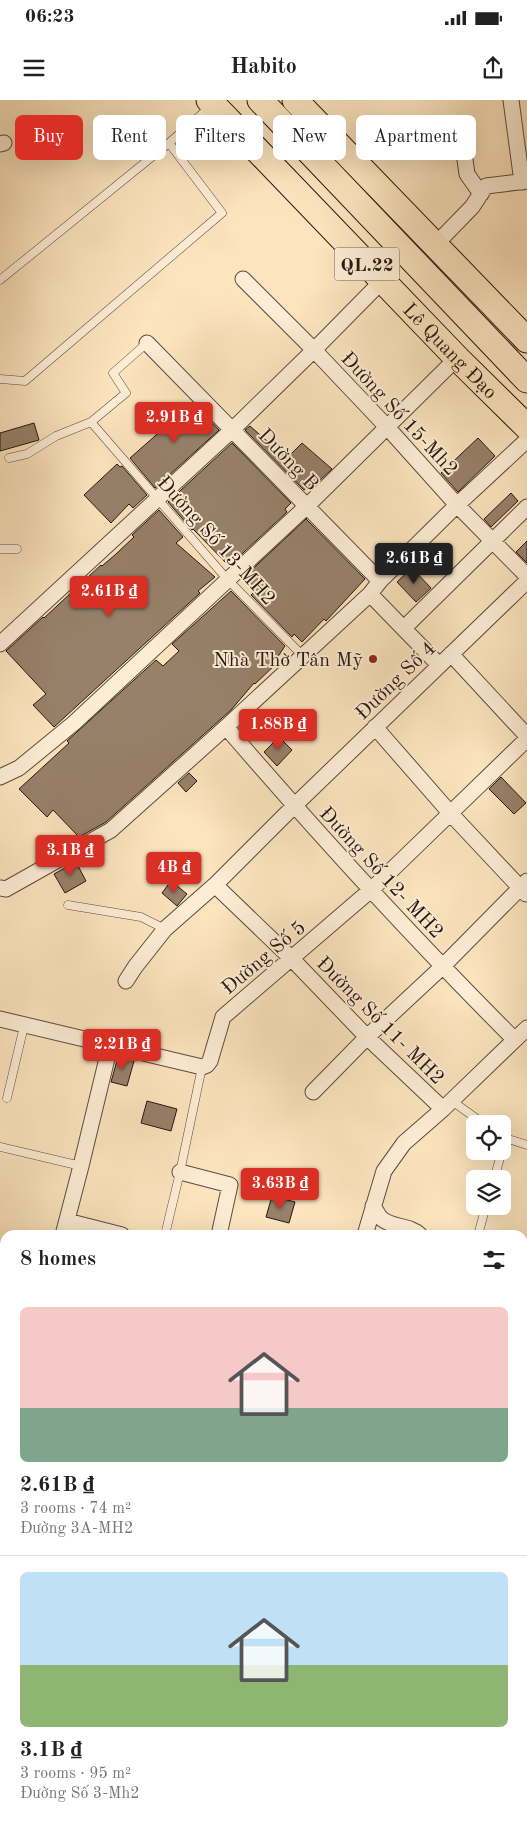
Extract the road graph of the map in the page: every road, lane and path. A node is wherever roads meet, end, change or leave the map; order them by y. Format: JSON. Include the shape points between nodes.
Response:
{"nodes":[{"id":1,"x":260,"y":100,"type":"edge"},
{"id":2,"x":295,"y":100,"type":"edge"},
{"id":3,"x":511,"y":100,"type":"edge"},
{"id":4,"x":217,"y":101,"type":"edge"},
{"id":5,"x":169,"y":143,"type":"junction"},
{"id":6,"x":465,"y":160,"type":"edge"},
{"id":7,"x":525,"y":181,"type":"edge"},
{"id":8,"x":480,"y":194,"type":"junction"},
{"id":9,"x":435,"y":246,"type":"junction"},
{"id":10,"x":243,"y":279,"type":"dead end"},
{"id":11,"x":0,"y":280,"type":"edge"},
{"id":12,"x":383,"y":280,"type":"junction"},
{"id":13,"x":527,"y":340,"type":"edge"},
{"id":14,"x":147,"y":344,"type":"joint"},
{"id":15,"x":314,"y":350,"type":"junction"},
{"id":16,"x":457,"y":358,"type":"junction"},
{"id":17,"x":0,"y":379,"type":"edge"},
{"id":18,"x":527,"y":380,"type":"edge"},
{"id":19,"x":527,"y":405,"type":"edge"},
{"id":20,"x":91,"y":422,"type":"junction"},
{"id":21,"x":387,"y":427,"type":"junction"},
{"id":22,"x":527,"y":427,"type":"edge"},
{"id":23,"x":232,"y":430,"type":"junction"},
{"id":24,"x":527,"y":440,"type":"edge"},
{"id":25,"x":9,"y":458,"type":"dead end"},
{"id":26,"x":157,"y":500,"type":"junction"},
{"id":27,"x":457,"y":505,"type":"junction"},
{"id":28,"x":307,"y":506,"type":"junction"},
{"id":29,"x":527,"y":507,"type":"edge"},
{"id":30,"x":492,"y":541,"type":"junction"},
{"id":31,"x":0,"y":549,"type":"edge"},
{"id":32,"x":17,"y":549,"type":"dead end"},
{"id":33,"x":527,"y":576,"type":"edge"},
{"id":34,"x":227,"y":579,"type":"junction"},
{"id":35,"x":380,"y":581,"type":"junction"},
{"id":36,"x":527,"y":581,"type":"edge"},
{"id":37,"x":370,"y":594,"type":"junction"},
{"id":38,"x":404,"y":628,"type":"junction"},
{"id":39,"x":0,"y":644,"type":"edge"},
{"id":40,"x":451,"y":654,"type":"junction"},
{"id":41,"x":302,"y":656,"type":"junction"},
{"id":42,"x":439,"y":666,"type":"junction"},
{"id":43,"x":226,"y":727,"type":"junction"},
{"id":44,"x":375,"y":727,"type":"junction"},
{"id":45,"x":527,"y":738,"type":"edge"},
{"id":46,"x":0,"y":777,"type":"edge"},
{"id":47,"x":294,"y":806,"type":"junction"},
{"id":48,"x":451,"y":814,"type":"junction"},
{"id":49,"x":215,"y":885,"type":"junction"},
{"id":50,"x":0,"y":888,"type":"edge"},
{"id":51,"x":525,"y":888,"type":"edge"},
{"id":52,"x":372,"y":889,"type":"junction"},
{"id":53,"x":68,"y":905,"type":"dead end"},
{"id":54,"x":165,"y":929,"type":"junction"},
{"id":55,"x":292,"y":959,"type":"junction"},
{"id":56,"x":442,"y":967,"type":"junction"},
{"id":57,"x":126,"y":981,"type":"dead end"},
{"id":58,"x":0,"y":1019,"type":"edge"},
{"id":59,"x":24,"y":1026,"type":"junction"},
{"id":60,"x":527,"y":1028,"type":"edge"},
{"id":61,"x":367,"y":1037,"type":"junction"},
{"id":62,"x":514,"y":1039,"type":"junction"},
{"id":63,"x":110,"y":1046,"type":"junction"},
{"id":64,"x":202,"y":1067,"type":"junction"},
{"id":65,"x":312,"y":1092,"type":"dead end"},
{"id":66,"x":6,"y":1098,"type":"dead end"},
{"id":67,"x":448,"y":1105,"type":"junction"},
{"id":68,"x":467,"y":1115,"type":"edge"},
{"id":69,"x":511,"y":1140,"type":"edge"},
{"id":70,"x":527,"y":1146,"type":"edge"},
{"id":71,"x":0,"y":1147,"type":"edge"},
{"id":72,"x":81,"y":1166,"type":"junction"},
{"id":73,"x":180,"y":1172,"type":"junction"},
{"id":74,"x":373,"y":1206,"type":"junction"},
{"id":75,"x":484,"y":1215,"type":"edge"},
{"id":76,"x":65,"y":1228,"type":"edge"},
{"id":77,"x":81,"y":1230,"type":"edge"},
{"id":78,"x":166,"y":1230,"type":"edge"},
{"id":79,"x":220,"y":1230,"type":"edge"},
{"id":80,"x":366,"y":1230,"type":"edge"},
{"id":81,"x":413,"y":1230,"type":"edge"},
{"id":82,"x":479,"y":1230,"type":"edge"}],
"edges":[{"from":1,"to":18,"type":"highway","name":"Lê Quang Đạo","number":"QL.22"},
{"from":2,"to":9,"type":"highway","number":"QL.22"},
{"from":3,"to":7,"type":"street"},
{"from":4,"to":5,"type":"lane"},
{"from":4,"to":12,"type":"highway","name":"Lê Quang Đạo","number":"QL.22"},
{"from":4,"to":19,"type":"highway","name":"Lê Quang Đạo","number":"QL.22"},
{"from":5,"to":11,"type":"lane"},
{"from":5,"to":17,"type":"lane","via":[[222,213],[25,381]]},
{"from":6,"to":8,"type":"street","via":[[467,174]]},
{"from":7,"to":8,"type":"street","via":[[486,186]]},
{"from":8,"to":9,"type":"street"},
{"from":9,"to":13,"type":"highway","number":"QL.22"},
{"from":10,"to":15,"type":"street","name":"Đường Số 15-Mh2"},
{"from":12,"to":15,"type":"street"},
{"from":12,"to":16,"type":"highway","name":"Lê Quang Đạo","number":"QL.22"},
{"from":14,"to":20,"type":"lane","via":[[113,373],[126,393]]},
{"from":14,"to":23,"type":"street","name":"Dường B"},
{"from":15,"to":21,"type":"street","name":"Đường Số 15-Mh2"},
{"from":15,"to":23,"type":"street"},
{"from":16,"to":21,"type":"street"},
{"from":16,"to":22,"type":"highway","name":"Lê Quang Đạo","number":"QL.22"},
{"from":20,"to":25,"type":"lane","via":[[56,436],[27,454]]},
{"from":20,"to":26,"type":"lane","name":"Đường Số 13-MH2"},
{"from":21,"to":27,"type":"street","name":"Đường Số 15-Mh2"},
{"from":21,"to":28,"type":"street"},
{"from":23,"to":26,"type":"street"},
{"from":23,"to":28,"type":"street","name":"Dường B"},
{"from":24,"to":27,"type":"street"},
{"from":26,"to":34,"type":"lane","name":"Đường Số 13-MH2"},
{"from":26,"to":39,"type":"street"},
{"from":27,"to":30,"type":"street","name":"Đường Số 15-Mh2"},
{"from":27,"to":35,"type":"street"},
{"from":28,"to":34,"type":"street"},
{"from":28,"to":35,"type":"street","name":"Dường B"},
{"from":29,"to":30,"type":"street"},
{"from":30,"to":33,"type":"street","name":"Đường Số 15-Mh2"},
{"from":30,"to":38,"type":"street"},
{"from":31,"to":32,"type":"lane"},
{"from":34,"to":41,"type":"lane","name":"Đường Số 13-MH2"},
{"from":34,"to":46,"type":"street","via":[[74,723],[19,768]]},
{"from":35,"to":37,"type":"street"},
{"from":36,"to":40,"type":"street","name":"Đường Số 4"},
{"from":37,"to":38,"type":"street"},
{"from":37,"to":41,"type":"street"},
{"from":38,"to":42,"type":"street"},
{"from":40,"to":42,"type":"street","name":"Đường Số 4"},
{"from":40,"to":45,"type":"street"},
{"from":41,"to":43,"type":"street"},
{"from":42,"to":44,"type":"street","name":"Đường Số 4"},
{"from":43,"to":47,"type":"street","name":"Đường Số 12- MH2"},
{"from":43,"to":50,"type":"street","via":[[111,830],[6,889]]},
{"from":44,"to":47,"type":"street","name":"Đường Số 4"},
{"from":44,"to":48,"type":"street"},
{"from":45,"to":48,"type":"street","name":"Đường Số 5"},
{"from":47,"to":49,"type":"street","name":"Đường Số 4"},
{"from":47,"to":52,"type":"street","name":"Đường Số 12- MH2"},
{"from":48,"to":51,"type":"street"},
{"from":48,"to":52,"type":"street","name":"Đường Số 5"},
{"from":49,"to":54,"type":"street","name":"Đường Số 4"},
{"from":49,"to":55,"type":"street","name":"Đường Số 11- MH2"},
{"from":51,"to":56,"type":"street"},
{"from":52,"to":55,"type":"street","name":"Đường Số 5"},
{"from":52,"to":56,"type":"street","name":"Đường Số 12- MH2"},
{"from":53,"to":54,"type":"lane","via":[[141,917]]},
{"from":54,"to":57,"type":"street","name":"Đường Số 4"},
{"from":55,"to":61,"type":"street","name":"Đường Số 11- MH2"},
{"from":55,"to":64,"type":"street","name":"Đường Số 5","via":[[223,1017],[210,1061]]},
{"from":56,"to":61,"type":"street"},
{"from":56,"to":62,"type":"street","name":"Đường Số 12- MH2"},
{"from":58,"to":59,"type":"street"},
{"from":59,"to":63,"type":"street"},
{"from":59,"to":66,"type":"lane"},
{"from":60,"to":62,"type":"street"},
{"from":61,"to":65,"type":"street"},
{"from":61,"to":67,"type":"street","name":"Đường Số 11- MH2"},
{"from":62,"to":67,"type":"street"},
{"from":63,"to":64,"type":"street"},
{"from":63,"to":72,"type":"street"},
{"from":64,"to":73,"type":"lane"},
{"from":67,"to":68,"type":"lane"},
{"from":67,"to":74,"type":"street","via":[[404,1143],[384,1171]]},
{"from":69,"to":70,"type":"lane"},
{"from":71,"to":72,"type":"lane"},
{"from":72,"to":76,"type":"street"},
{"from":73,"to":78,"type":"lane"},
{"from":73,"to":79,"type":"street","via":[[230,1185]]},
{"from":74,"to":80,"type":"street"},
{"from":74,"to":81,"type":"street","via":[[388,1223]]},
{"from":75,"to":82,"type":"lane"},
{"from":76,"to":77,"type":"street"}]}
